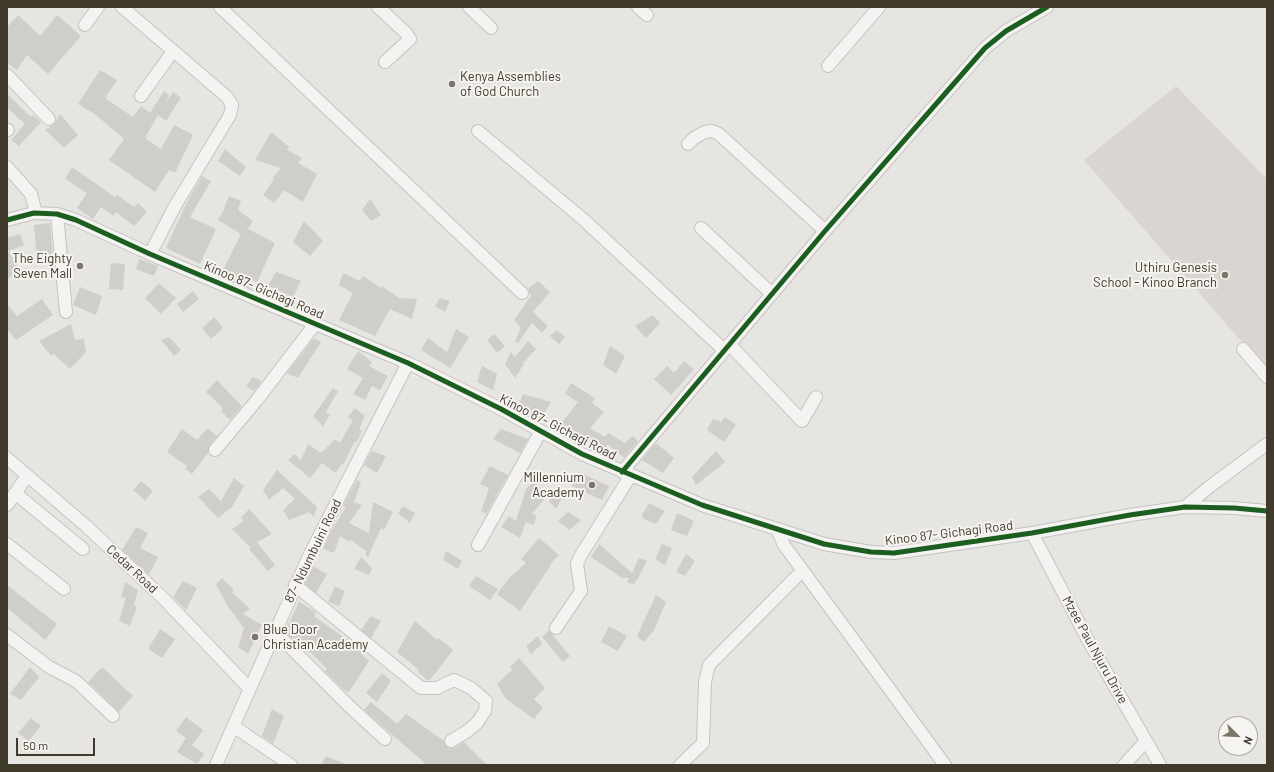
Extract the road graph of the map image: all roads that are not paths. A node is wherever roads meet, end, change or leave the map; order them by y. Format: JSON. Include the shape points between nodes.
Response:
{"nodes":[{"id":1,"x":98,"y":7,"type":"edge"},
{"id":2,"x":122,"y":7,"type":"edge"},
{"id":3,"x":220,"y":7,"type":"edge"},
{"id":4,"x":378,"y":7,"type":"edge"},
{"id":5,"x":469,"y":7,"type":"edge"},
{"id":6,"x":879,"y":7,"type":"edge"},
{"id":7,"x":1047,"y":7,"type":"edge"},
{"id":8,"x":85,"y":25,"type":"dead end"},
{"id":9,"x":491,"y":28,"type":"dead end"},
{"id":10,"x":173,"y":51,"type":"junction"},
{"id":11,"x":385,"y":62,"type":"dead end"},
{"id":12,"x":828,"y":66,"type":"dead end"},
{"id":13,"x":7,"y":75,"type":"edge"},
{"id":14,"x":141,"y":96,"type":"dead end"},
{"id":15,"x":49,"y":119,"type":"dead end"},
{"id":16,"x":478,"y":131,"type":"dead end"},
{"id":17,"x":688,"y":144,"type":"dead end"},
{"id":18,"x":7,"y":167,"type":"edge"},
{"id":19,"x":36,"y":213,"type":"junction"},
{"id":20,"x":57,"y":214,"type":"junction"},
{"id":21,"x":7,"y":220,"type":"edge"},
{"id":22,"x":701,"y":228,"type":"dead end"},
{"id":23,"x":825,"y":231,"type":"junction"},
{"id":24,"x":150,"y":254,"type":"junction"},
{"id":25,"x":522,"y":293,"type":"dead end"},
{"id":26,"x":772,"y":294,"type":"junction"},
{"id":27,"x":66,"y":312,"type":"dead end"},
{"id":28,"x":315,"y":324,"type":"junction"},
{"id":29,"x":727,"y":347,"type":"junction"},
{"id":30,"x":1243,"y":349,"type":"dead end"},
{"id":31,"x":408,"y":363,"type":"junction"},
{"id":32,"x":1267,"y":377,"type":"edge"},
{"id":33,"x":816,"y":397,"type":"dead end"},
{"id":34,"x":541,"y":432,"type":"junction"},
{"id":35,"x":1267,"y":444,"type":"edge"},
{"id":36,"x":215,"y":450,"type":"dead end"},
{"id":37,"x":7,"y":458,"type":"edge"},
{"id":38,"x":627,"y":473,"type":"junction"},
{"id":39,"x":27,"y":476,"type":"junction"},
{"id":40,"x":15,"y":493,"type":"junction"},
{"id":41,"x":7,"y":505,"type":"edge"},
{"id":42,"x":1185,"y":507,"type":"junction"},
{"id":43,"x":1267,"y":511,"type":"edge"},
{"id":44,"x":777,"y":529,"type":"junction"},
{"id":45,"x":1032,"y":534,"type":"junction"},
{"id":46,"x":7,"y":544,"type":"edge"},
{"id":47,"x":478,"y":545,"type":"dead end"},
{"id":48,"x":84,"y":550,"type":"dead end"},
{"id":49,"x":802,"y":571,"type":"junction"},
{"id":50,"x":295,"y":585,"type":"junction"},
{"id":51,"x":64,"y":589,"type":"dead end"},
{"id":52,"x":556,"y":628,"type":"dead end"},
{"id":53,"x":274,"y":631,"type":"junction"},
{"id":54,"x":7,"y":635,"type":"edge"},
{"id":55,"x":249,"y":688,"type":"junction"},
{"id":56,"x":114,"y":716,"type":"dead end"},
{"id":57,"x":233,"y":726,"type":"junction"},
{"id":58,"x":385,"y":739,"type":"dead end"},
{"id":59,"x":451,"y":741,"type":"dead end"},
{"id":60,"x":1146,"y":741,"type":"junction"},
{"id":61,"x":942,"y":764,"type":"edge"},
{"id":62,"x":216,"y":765,"type":"edge"},
{"id":63,"x":291,"y":765,"type":"edge"},
{"id":64,"x":680,"y":765,"type":"edge"},
{"id":65,"x":1124,"y":765,"type":"edge"},
{"id":66,"x":1160,"y":765,"type":"edge"}],
"edges":[{"from":1,"to":8,"type":"street"},
{"from":2,"to":10,"type":"street"},
{"from":3,"to":25,"type":"street"},
{"from":4,"to":11,"type":"street","via":[[410,39]]},
{"from":5,"to":9,"type":"street"},
{"from":6,"to":12,"type":"street"},
{"from":7,"to":23,"type":"street","via":[[1006,31],[985,48]]},
{"from":10,"to":14,"type":"street"},
{"from":10,"to":24,"type":"street","via":[[227,97],[232,105],[230,115],[175,206]]},
{"from":13,"to":15,"type":"street"},
{"from":16,"to":29,"type":"street","via":[[584,220]]},
{"from":17,"to":23,"type":"street","via":[[705,132],[719,134]]},
{"from":18,"to":19,"type":"street","via":[[31,194]]},
{"from":19,"to":20,"type":"street","name":"Kinoo 87- Gichagi Road"},
{"from":19,"to":21,"type":"street","name":"Kinoo 87- Gichagi Road"},
{"from":20,"to":24,"type":"street","name":"Kinoo 87- Gichagi Road"},
{"from":20,"to":27,"type":"street"},
{"from":22,"to":26,"type":"street"},
{"from":23,"to":26,"type":"street"},
{"from":24,"to":28,"type":"street","name":"Kinoo 87- Gichagi Road"},
{"from":26,"to":29,"type":"street"},
{"from":28,"to":31,"type":"street","name":"Kinoo 87- Gichagi Road"},
{"from":28,"to":36,"type":"street"},
{"from":29,"to":33,"type":"street","via":[[802,421]]},
{"from":29,"to":38,"type":"street"},
{"from":30,"to":32,"type":"street"},
{"from":31,"to":34,"type":"street","name":"Kinoo 87- Gichagi Road"},
{"from":31,"to":50,"type":"street","name":"87- Ndumbuini Road"},
{"from":34,"to":38,"type":"street","name":"Kinoo 87- Gichagi Road","via":[[582,454]]},
{"from":34,"to":47,"type":"street"},
{"from":35,"to":42,"type":"street"},
{"from":37,"to":39,"type":"street","name":"Cedar Road"},
{"from":38,"to":44,"type":"street","name":"Kinoo 87- Gichagi Road","via":[[702,505]]},
{"from":38,"to":52,"type":"street","via":[[580,555],[577,564],[581,591]]},
{"from":39,"to":40,"type":"street"},
{"from":39,"to":55,"type":"street","name":"Cedar Road","via":[[86,526],[163,598]]},
{"from":40,"to":41,"type":"street"},
{"from":40,"to":48,"type":"street"},
{"from":42,"to":43,"type":"street","name":"Kinoo 87- Gichagi Road"},
{"from":42,"to":45,"type":"street","name":"Kinoo 87- Gichagi Road"},
{"from":44,"to":45,"type":"street","name":"Kinoo 87- Gichagi Road","via":[[840,547],[887,552],[916,551]]},
{"from":44,"to":49,"type":"street","via":[[784,546]]},
{"from":45,"to":60,"type":"street","name":"Mzee Paul Njuru Drive","via":[[1089,642]]},
{"from":46,"to":51,"type":"street"},
{"from":49,"to":61,"type":"street"},
{"from":49,"to":64,"type":"street","via":[[709,665],[705,682],[703,742]]},
{"from":50,"to":53,"type":"street","name":"87- Ndumbuini Road"},
{"from":50,"to":59,"type":"street","via":[[421,688],[437,688],[454,680],[471,688],[486,700],[485,711],[477,723]]},
{"from":53,"to":55,"type":"street","name":"87- Ndumbuini Road"},
{"from":53,"to":58,"type":"street"},
{"from":54,"to":56,"type":"street","via":[[49,667],[76,682]]},
{"from":55,"to":57,"type":"street","name":"87- Ndumbuini Road"},
{"from":57,"to":62,"type":"street","name":"87- Ndumbuini Road"},
{"from":57,"to":63,"type":"street"},
{"from":60,"to":65,"type":"street"},
{"from":60,"to":66,"type":"street","name":"Mzee Paul Njuru Drive"}]}
